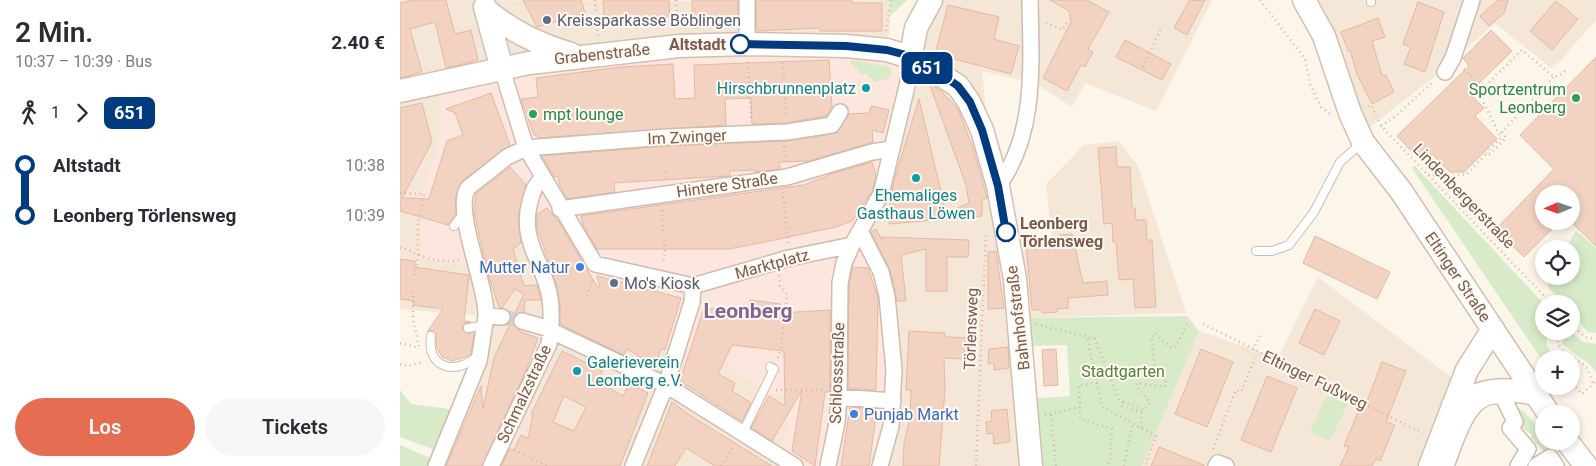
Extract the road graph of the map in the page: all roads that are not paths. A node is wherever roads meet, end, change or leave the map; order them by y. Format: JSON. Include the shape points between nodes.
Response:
{"nodes":[{"id":1,"x":747,"y":0,"type":"edge"},
{"id":2,"x":931,"y":0,"type":"edge"},
{"id":3,"x":1030,"y":0,"type":"edge"},
{"id":4,"x":1304,"y":0,"type":"edge"},
{"id":5,"x":1472,"y":0,"type":"edge"},
{"id":6,"x":484,"y":5,"type":"edge"},
{"id":7,"x":747,"y":44,"type":"junction"},
{"id":8,"x":576,"y":56,"type":"junction"},
{"id":9,"x":910,"y":56,"type":"junction"},
{"id":10,"x":502,"y":68,"type":"junction"},
{"id":11,"x":1444,"y":72,"type":"road end"},
{"id":12,"x":400,"y":91,"type":"edge"},
{"id":13,"x":840,"y":112,"type":"dead end"},
{"id":14,"x":1363,"y":142,"type":"junction"},
{"id":15,"x":526,"y":148,"type":"junction"},
{"id":16,"x":891,"y":149,"type":"junction"},
{"id":17,"x":542,"y":179,"type":"junction"},
{"id":18,"x":998,"y":186,"type":"junction"},
{"id":19,"x":567,"y":208,"type":"junction"},
{"id":20,"x":464,"y":213,"type":"junction"},
{"id":21,"x":454,"y":226,"type":"dead end"},
{"id":22,"x":860,"y":231,"type":"junction"},
{"id":23,"x":852,"y":245,"type":"junction"},
{"id":24,"x":1256,"y":251,"type":"dead end"},
{"id":25,"x":693,"y":286,"type":"junction"},
{"id":26,"x":502,"y":317,"type":"tunnel mouth"},
{"id":27,"x":486,"y":320,"type":"junction"},
{"id":28,"x":522,"y":321,"type":"tunnel mouth"},
{"id":29,"x":468,"y":328,"type":"dead end"},
{"id":30,"x":1492,"y":329,"type":"junction"},
{"id":31,"x":551,"y":332,"type":"junction"},
{"id":32,"x":431,"y":336,"type":"dead end"},
{"id":33,"x":481,"y":356,"type":"junction"},
{"id":34,"x":772,"y":368,"type":"road end"},
{"id":35,"x":666,"y":385,"type":"junction"},
{"id":36,"x":1535,"y":393,"type":"edge"},
{"id":37,"x":839,"y":394,"type":"junction"},
{"id":38,"x":1535,"y":394,"type":"edge"},
{"id":39,"x":893,"y":400,"type":"junction"},
{"id":40,"x":1453,"y":405,"type":"junction"},
{"id":41,"x":743,"y":432,"type":"junction"},
{"id":42,"x":1574,"y":450,"type":"edge"},
{"id":43,"x":436,"y":466,"type":"edge"},
{"id":44,"x":491,"y":466,"type":"edge"},
{"id":45,"x":633,"y":466,"type":"edge"},
{"id":46,"x":795,"y":466,"type":"edge"},
{"id":47,"x":828,"y":466,"type":"edge"},
{"id":48,"x":880,"y":466,"type":"edge"},
{"id":49,"x":1031,"y":466,"type":"edge"},
{"id":50,"x":1216,"y":466,"type":"edge"},
{"id":51,"x":1226,"y":466,"type":"edge"},
{"id":52,"x":1430,"y":466,"type":"edge"},
{"id":53,"x":1446,"y":466,"type":"edge"},
{"id":54,"x":1518,"y":466,"type":"edge"},
{"id":55,"x":1536,"y":466,"type":"edge"},
{"id":56,"x":1556,"y":466,"type":"edge"},
{"id":57,"x":1586,"y":466,"type":"edge"}],
"edges":[{"from":1,"to":7,"type":"street"},
{"from":2,"to":9,"type":"main road","via":[[916,28]]},
{"from":3,"to":18,"type":"street","via":[[1026,124],[1009,171]]},
{"from":4,"to":14,"type":"main road","name":"Eltinger Straße","via":[[1324,36],[1350,114]]},
{"from":5,"to":11,"type":"street","via":[[1453,58]]},
{"from":6,"to":8,"type":"main road","via":[[508,28],[527,39]]},
{"from":6,"to":10,"type":"main road"},
{"from":7,"to":8,"type":"main road","name":"Grabenstraße","via":[[679,46]]},
{"from":7,"to":9,"type":"main road","name":"Grabenstraße","via":[[887,50]]},
{"from":8,"to":10,"type":"main road","name":"Grabenstraße"},
{"from":9,"to":16,"type":"street","via":[[908,82],[900,100]]},
{"from":9,"to":18,"type":"main road","name":"Bahnhofstraße","via":[[958,86],[970,102],[982,130]]},
{"from":10,"to":12,"type":"main road","name":"Grabenstraße"},
{"from":10,"to":15,"type":"street"},
{"from":13,"to":15,"type":"street","name":"Im Zwinger","via":[[832,124],[785,132]]},
{"from":14,"to":24,"type":"lane","via":[[1340,162],[1314,212],[1289,244],[1272,251]]},
{"from":14,"to":30,"type":"main road","name":"Eltinger Straße","via":[[1400,191]]},
{"from":15,"to":17,"type":"street"},
{"from":15,"to":20,"type":"street","via":[[507,157],[468,188],[463,194]]},
{"from":16,"to":19,"type":"street","name":"Hintere Straße","via":[[784,178]]},
{"from":16,"to":22,"type":"street","via":[[881,194]]},
{"from":17,"to":19,"type":"street"},
{"from":17,"to":31,"type":"street","name":"Schmalzstraße","via":[[533,188],[527,228],[530,247],[550,298]]},
{"from":18,"to":49,"type":"main road","name":"Bahnhofstraße","via":[[1020,322]]},
{"from":19,"to":25,"type":"street","via":[[572,227],[595,264]]},
{"from":20,"to":21,"type":"lane"},
{"from":20,"to":27,"type":"street"},
{"from":22,"to":23,"type":"street"},
{"from":22,"to":39,"type":"street","via":[[881,272],[887,296],[894,370]]},
{"from":23,"to":25,"type":"street","name":"Marktplatz","via":[[789,258]]},
{"from":23,"to":37,"type":"street","name":"Schlossstraße","via":[[840,283]]},
{"from":25,"to":35,"type":"street","via":[[692,302]]},
{"from":26,"to":27,"type":"street"},
{"from":27,"to":29,"type":"lane"},
{"from":27,"to":33,"type":"street"},
{"from":28,"to":31,"type":"street"},
{"from":30,"to":36,"type":"main road","name":"Eltinger Straße"},
{"from":30,"to":40,"type":"main road","via":[[1470,362]]},
{"from":31,"to":35,"type":"street"},
{"from":31,"to":44,"type":"street","name":"Schmalzstraße","via":[[549,344]]},
{"from":32,"to":33,"type":"lane","via":[[432,354],[438,363],[459,368]]},
{"from":33,"to":43,"type":"street"},
{"from":34,"to":41,"type":"lane","via":[[766,388]]},
{"from":35,"to":41,"type":"street"},
{"from":35,"to":45,"type":"street"},
{"from":37,"to":39,"type":"street"},
{"from":37,"to":47,"type":"street","name":"Schlossstraße","via":[[837,424]]},
{"from":38,"to":40,"type":"main road","via":[[1511,389],[1490,390]]},
{"from":39,"to":48,"type":"street"},
{"from":40,"to":52,"type":"main road"},
{"from":41,"to":46,"type":"street"},
{"from":42,"to":57,"type":"main road"},
{"from":50,"to":51,"type":"street","via":[[1218,463]]},
{"from":53,"to":54,"type":"street","via":[[1467,415],[1477,402],[1496,396],[1506,398],[1515,422],[1510,428],[1528,449]]},
{"from":55,"to":56,"type":"street","via":[[1550,458]]}]}
